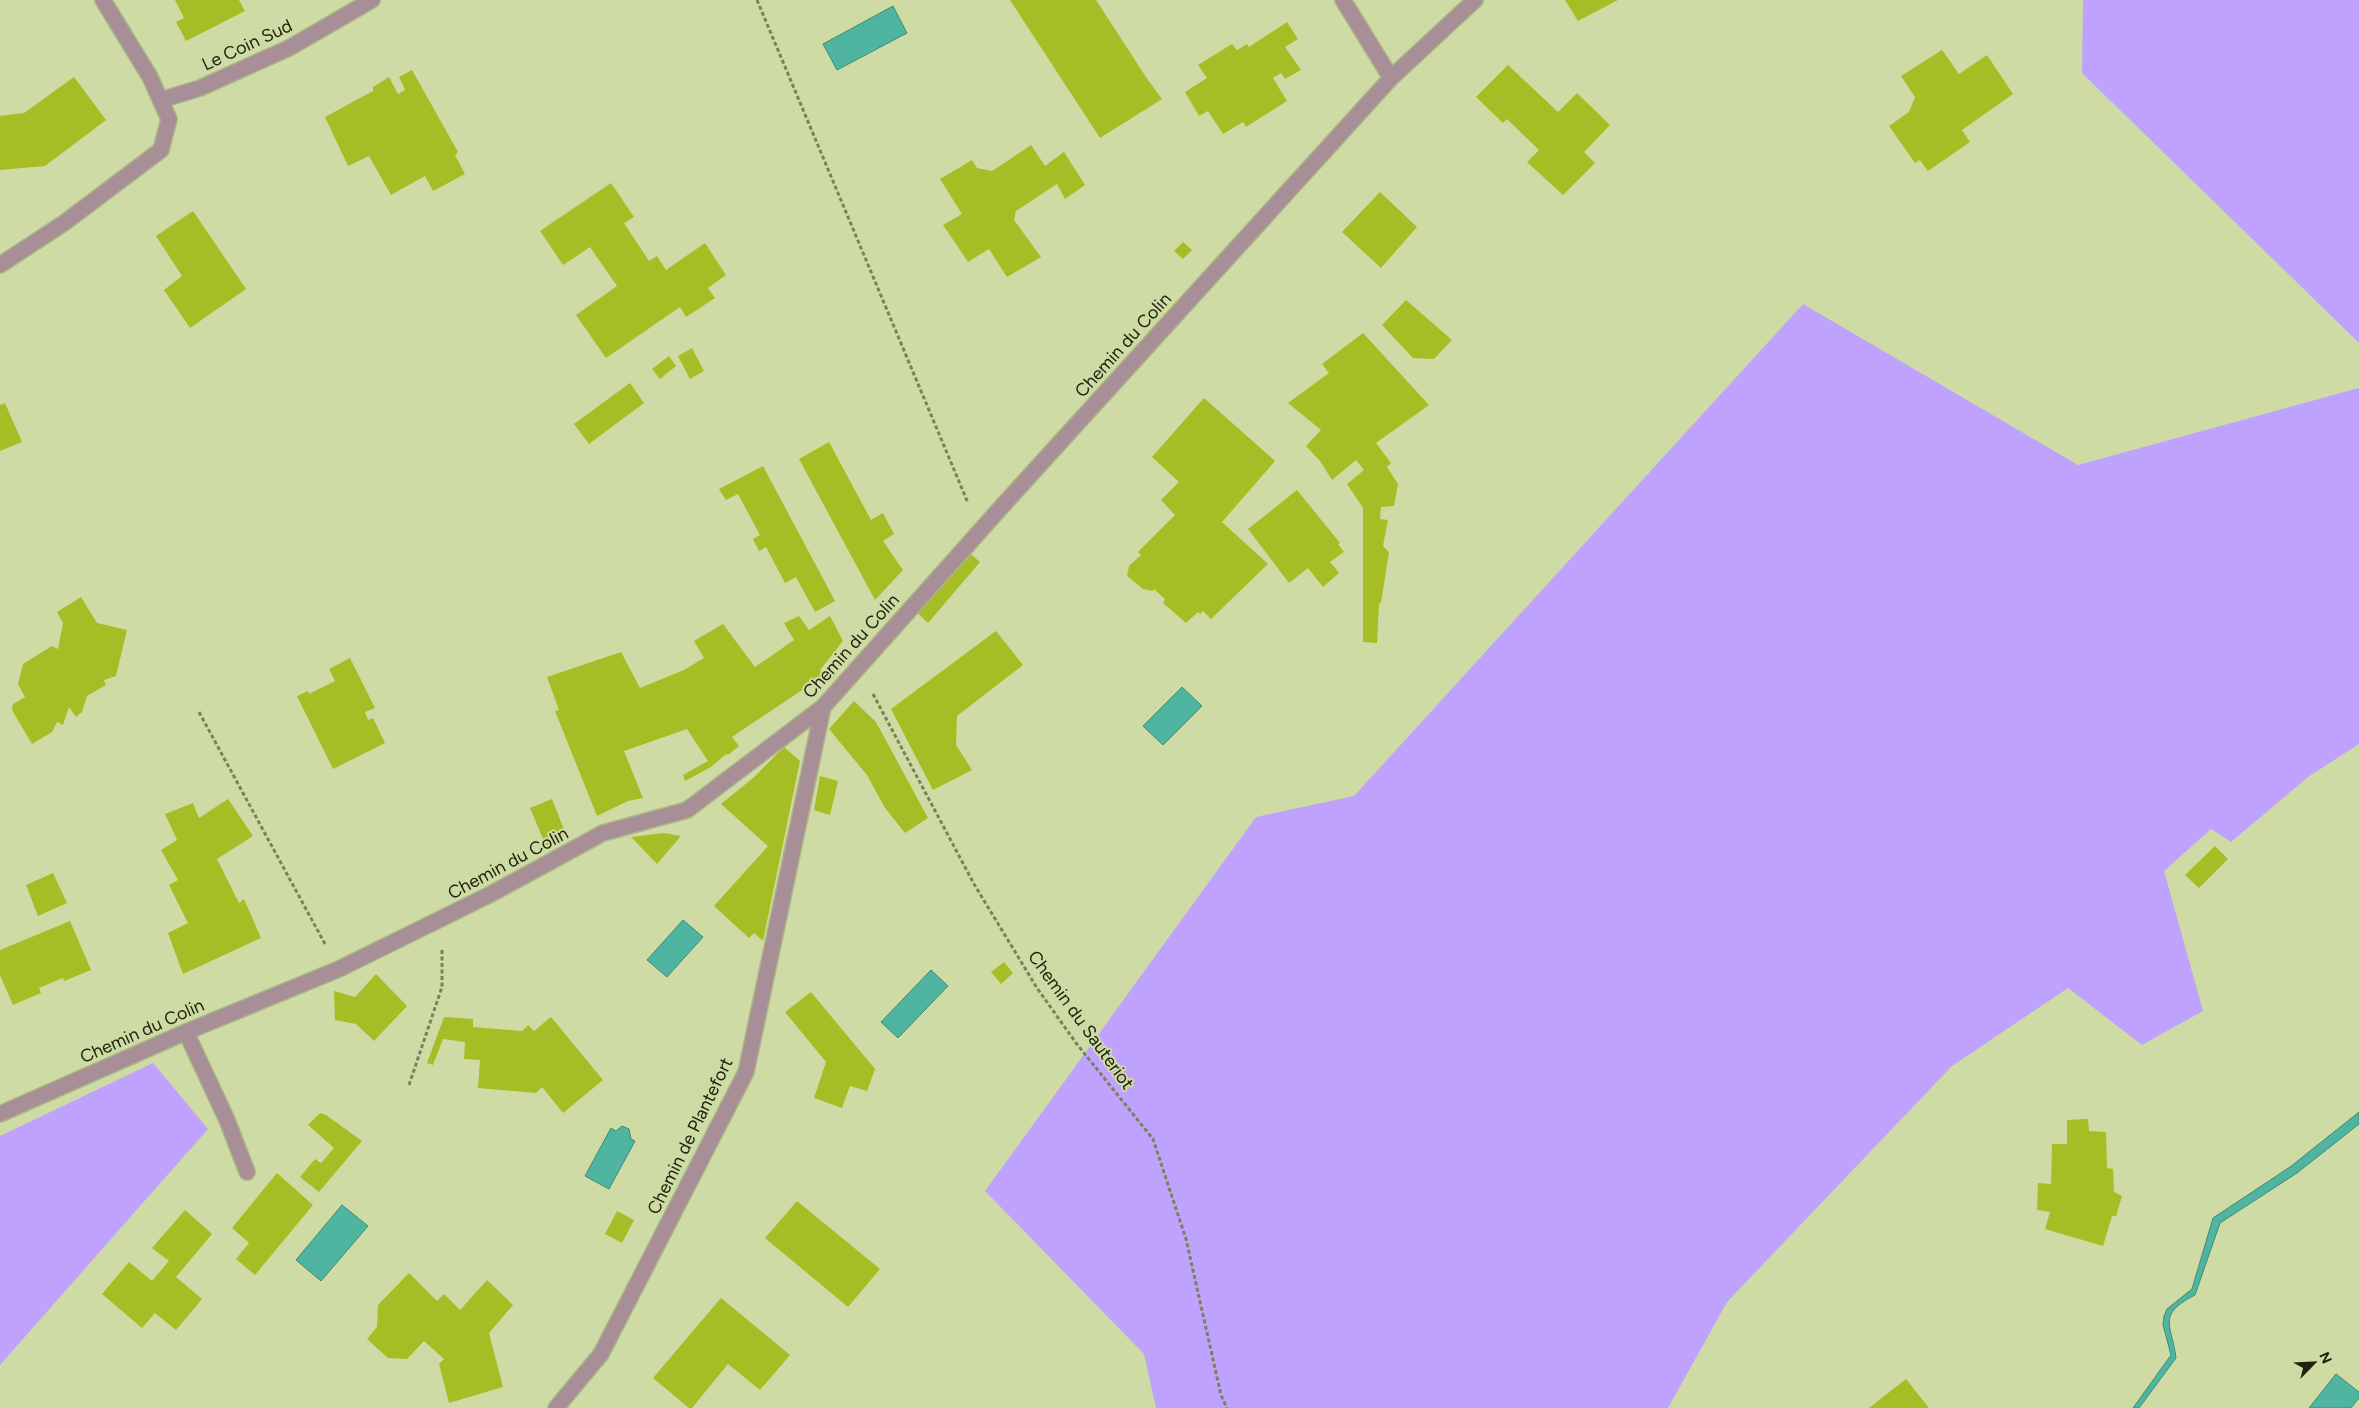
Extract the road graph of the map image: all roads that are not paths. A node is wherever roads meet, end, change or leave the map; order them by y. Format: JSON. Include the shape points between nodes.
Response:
{"nodes":[{"id":1,"x":103,"y":0,"type":"edge"},
{"id":2,"x":372,"y":0,"type":"edge"},
{"id":3,"x":1343,"y":0,"type":"edge"},
{"id":4,"x":1475,"y":0,"type":"edge"},
{"id":5,"x":1391,"y":78,"type":"junction"},
{"id":6,"x":161,"y":100,"type":"junction"},
{"id":7,"x":0,"y":266,"type":"edge"},
{"id":8,"x":823,"y":707,"type":"junction"},
{"id":9,"x":186,"y":1032,"type":"junction"},
{"id":10,"x":0,"y":1114,"type":"edge"},
{"id":11,"x":246,"y":1172,"type":"dead end"},
{"id":12,"x":556,"y":1408,"type":"edge"}],
"edges":[{"from":1,"to":6,"type":"street"},
{"from":2,"to":6,"type":"street","name":"Le Coin Sud","via":[[289,48],[200,88]]},
{"from":3,"to":5,"type":"street"},
{"from":4,"to":5,"type":"street","name":"Chemin du Colin"},
{"from":5,"to":8,"type":"street","name":"Chemin du Colin"},
{"from":6,"to":7,"type":"street","via":[[169,119],[161,150],[64,223]]},
{"from":8,"to":9,"type":"street","name":"Chemin du Colin","via":[[687,810],[603,833],[489,896],[338,969]]},
{"from":8,"to":12,"type":"street","name":"Chemin de Plantefort","via":[[746,1072],[601,1354]]},
{"from":9,"to":10,"type":"street","name":"Chemin du Colin"},
{"from":9,"to":11,"type":"street","via":[[227,1120]]}]}
